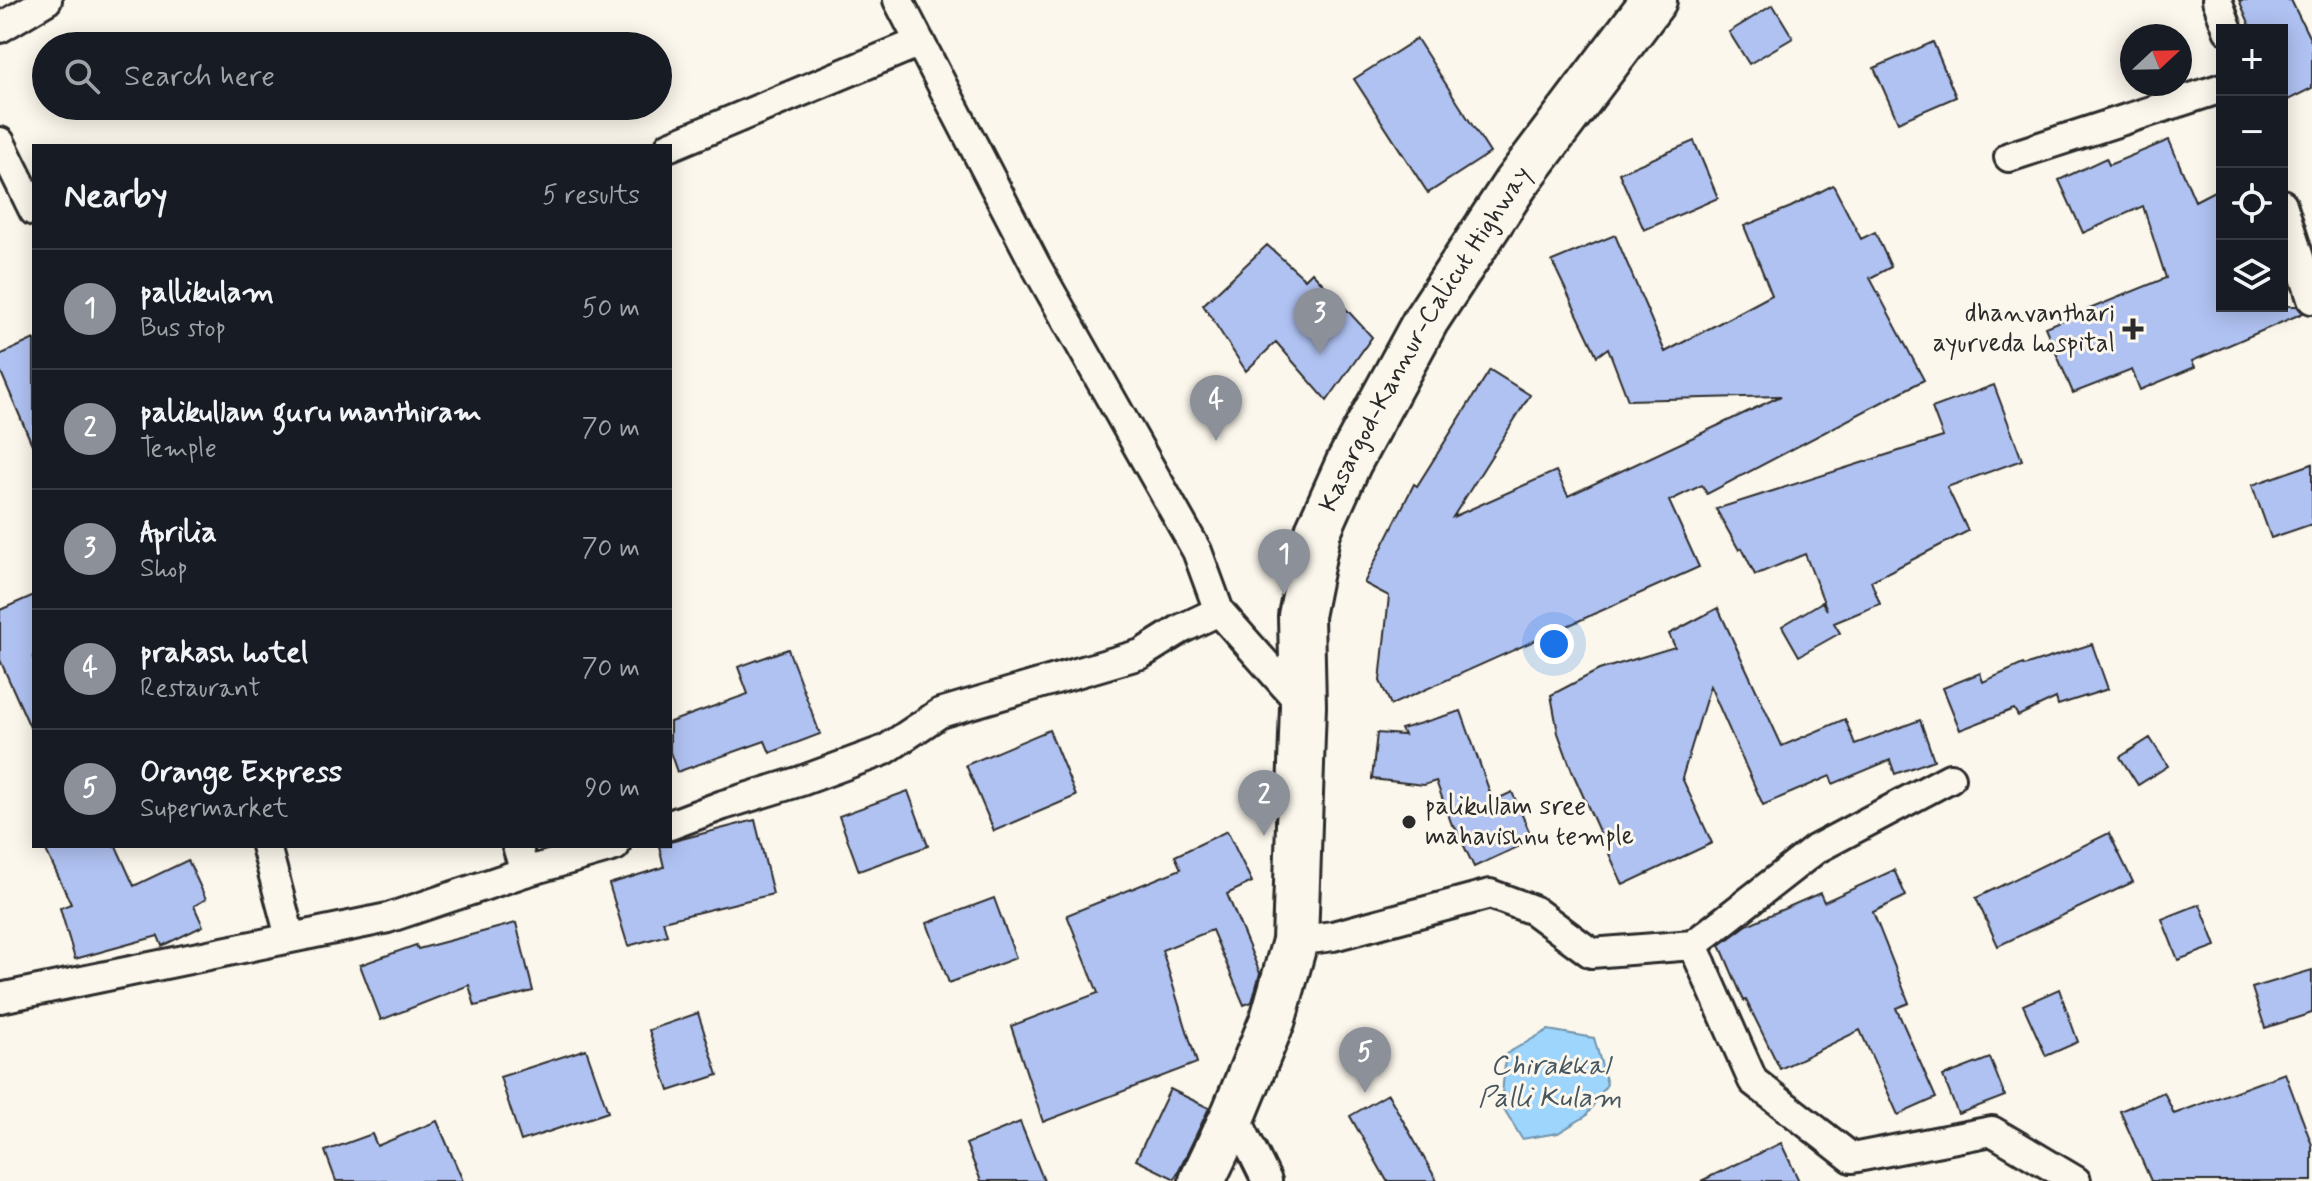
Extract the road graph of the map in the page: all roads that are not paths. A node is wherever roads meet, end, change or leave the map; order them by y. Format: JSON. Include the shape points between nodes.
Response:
{"nodes":[{"id":1,"x":47,"y":0,"type":"edge"},
{"id":2,"x":898,"y":0,"type":"edge"},
{"id":3,"x":1654,"y":0,"type":"edge"},
{"id":4,"x":2217,"y":0,"type":"edge"},
{"id":5,"x":2226,"y":24,"type":"edge"},
{"id":6,"x":0,"y":28,"type":"edge"},
{"id":7,"x":920,"y":42,"type":"junction"},
{"id":8,"x":2216,"y":90,"type":"edge"},
{"id":9,"x":0,"y":142,"type":"edge"},
{"id":10,"x":672,"y":145,"type":"edge"},
{"id":11,"x":2009,"y":157,"type":"dead end"},
{"id":12,"x":32,"y":207,"type":"edge"},
{"id":13,"x":2294,"y":214,"type":"edge"},
{"id":14,"x":2312,"y":299,"type":"edge"},
{"id":15,"x":1219,"y":611,"type":"junction"},
{"id":16,"x":1303,"y":706,"type":"junction"},
{"id":17,"x":1950,"y":778,"type":"dead end"},
{"id":18,"x":672,"y":824,"type":"edge"},
{"id":19,"x":267,"y":848,"type":"edge"},
{"id":20,"x":601,"y":848,"type":"edge"},
{"id":21,"x":521,"y":859,"type":"edge"},
{"id":22,"x":290,"y":937,"type":"junction"},
{"id":23,"x":1295,"y":941,"type":"junction"},
{"id":24,"x":1693,"y":945,"type":"junction"},
{"id":25,"x":0,"y":998,"type":"edge"},
{"id":26,"x":1234,"y":1114,"type":"junction"},
{"id":27,"x":1849,"y":1169,"type":"edge"},
{"id":28,"x":1202,"y":1181,"type":"edge"},
{"id":29,"x":1267,"y":1181,"type":"edge"},
{"id":30,"x":2076,"y":1181,"type":"edge"}],
"edges":[{"from":1,"to":6,"type":"street"},
{"from":2,"to":7,"type":"street"},
{"from":3,"to":16,"type":"highway","name":"Kasargod-Kannur-Calicut Highway","via":[[1507,195],[1426,320],[1349,462],[1318,531],[1301,616]]},
{"from":4,"to":5,"type":"street"},
{"from":7,"to":10,"type":"street"},
{"from":7,"to":15,"type":"street","via":[[1036,266],[1197,551]]},
{"from":8,"to":11,"type":"street"},
{"from":9,"to":12,"type":"street"},
{"from":13,"to":14,"type":"street"},
{"from":15,"to":16,"type":"street"},
{"from":15,"to":18,"type":"street","via":[[1141,654],[940,713],[885,750]]},
{"from":16,"to":23,"type":"highway","name":"Kasargod-Kannur-Calicut Highway"},
{"from":17,"to":24,"type":"street","via":[[1816,849]]},
{"from":19,"to":22,"type":"street"},
{"from":20,"to":21,"type":"street"},
{"from":21,"to":22,"type":"street","via":[[388,918]]},
{"from":22,"to":25,"type":"street"},
{"from":23,"to":24,"type":"street","via":[[1333,936],[1490,894],[1533,910],[1591,953]]},
{"from":23,"to":26,"type":"highway","name":"Kasargod-Kannur-Calicut Highway","via":[[1273,1019]]},
{"from":24,"to":27,"type":"street","via":[[1753,1081]]},
{"from":26,"to":28,"type":"highway","name":"Kasargod-Kannur-Calicut Highway"},
{"from":26,"to":29,"type":"street"},
{"from":27,"to":30,"type":"street","via":[[1992,1131]]}]}
